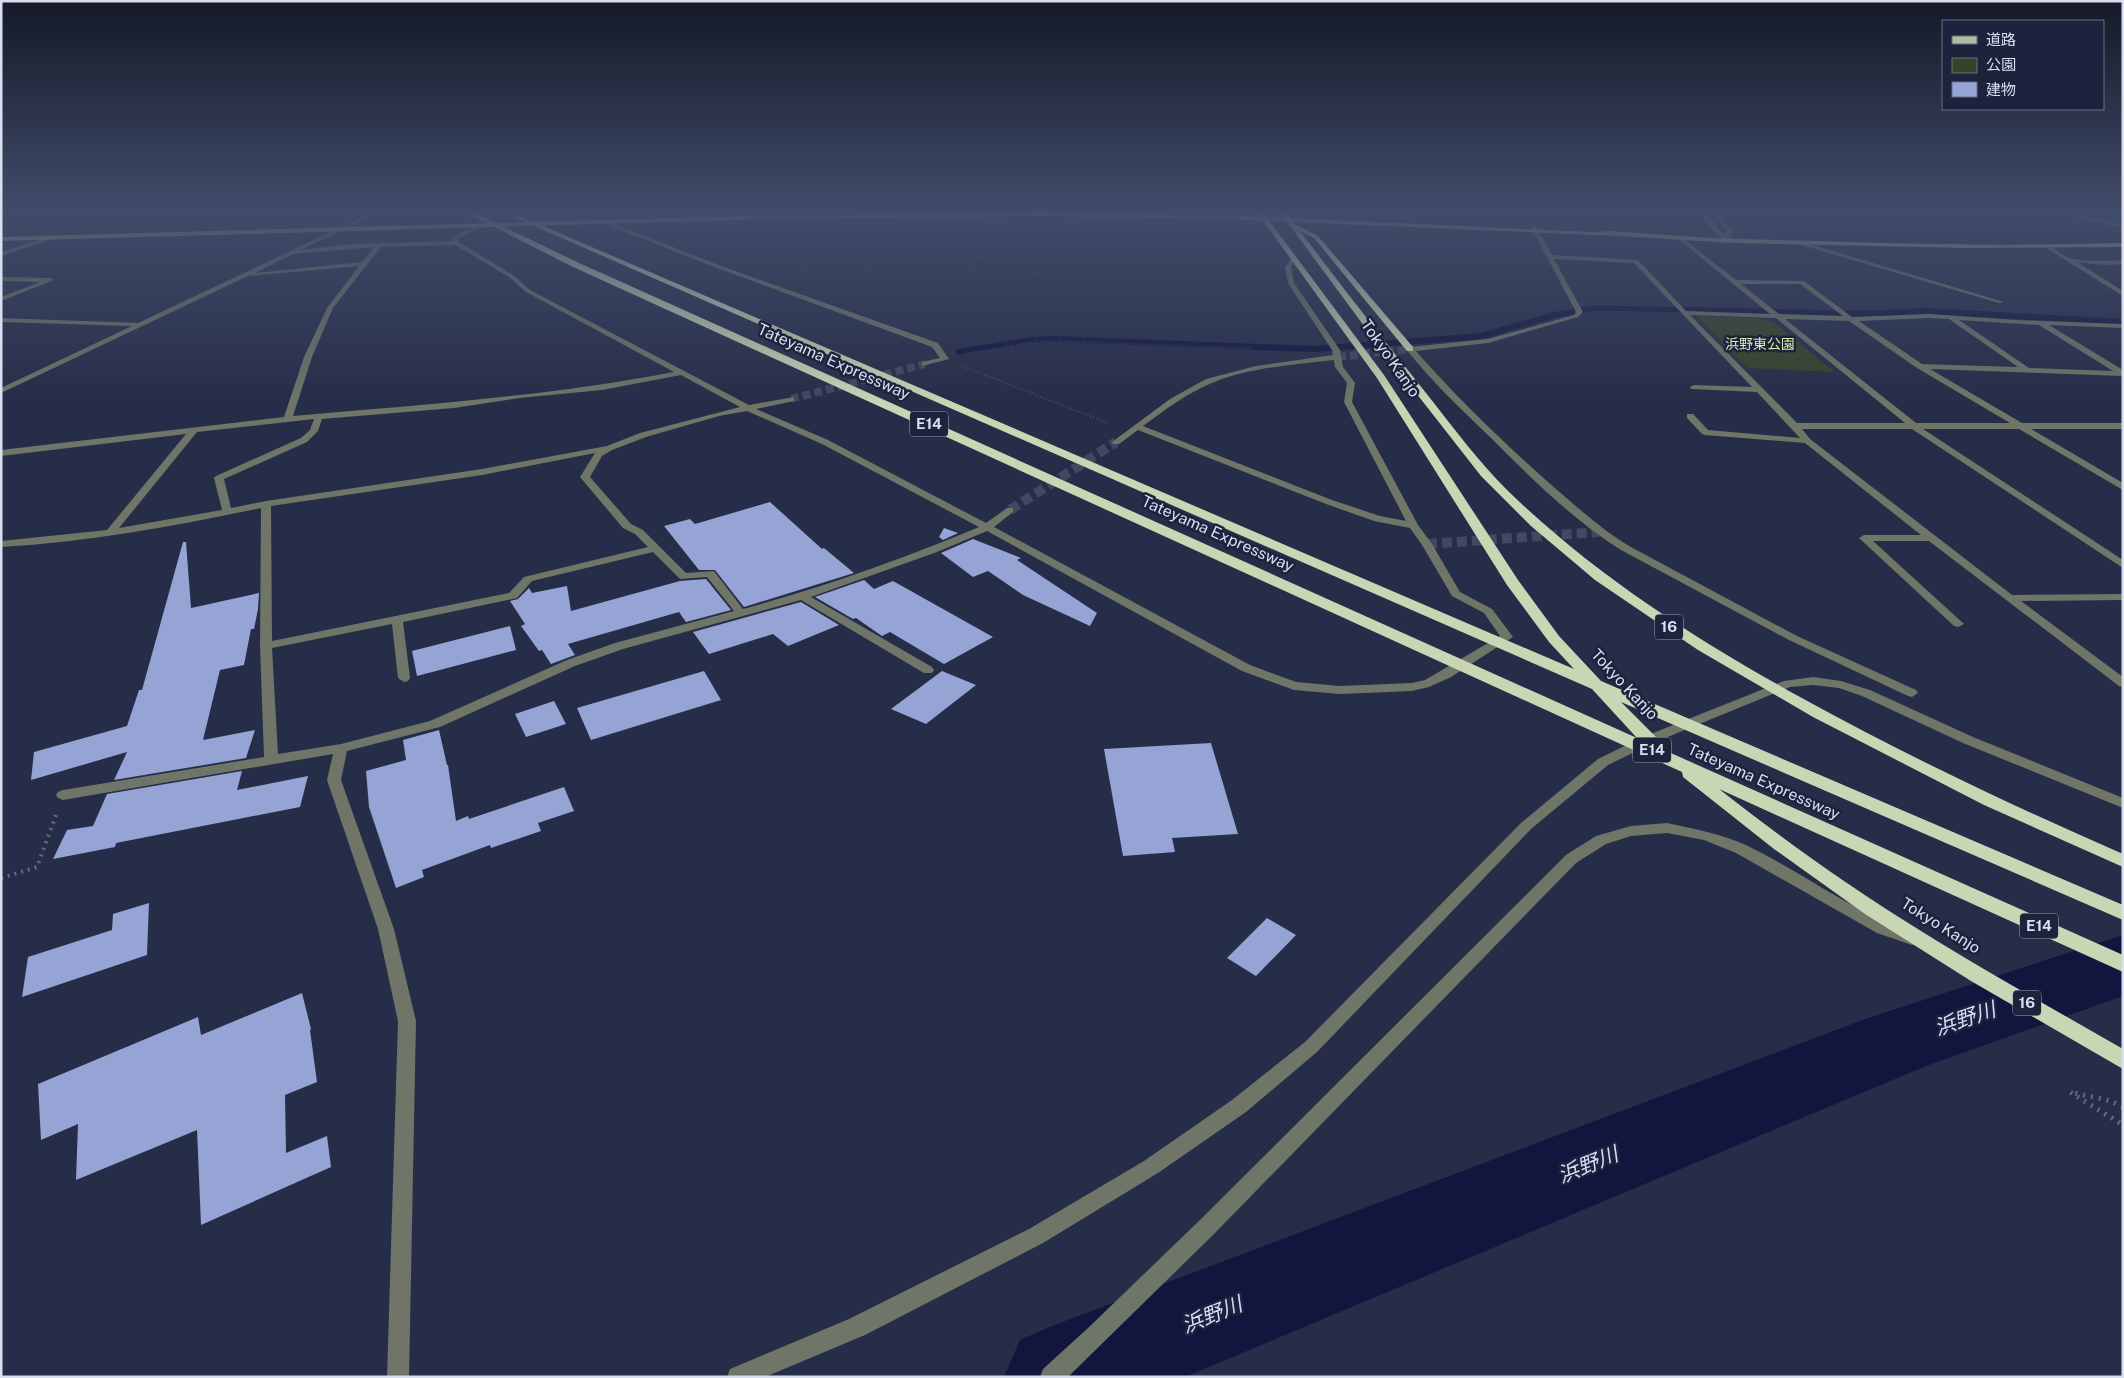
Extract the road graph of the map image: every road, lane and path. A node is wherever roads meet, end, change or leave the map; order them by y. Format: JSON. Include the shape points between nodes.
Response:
{"nodes":[{"id":1,"x":247,"y":275,"type":"edge"},
{"id":2,"x":355,"y":275,"type":"edge"},
{"id":3,"x":510,"y":275,"type":"edge"},
{"id":4,"x":601,"y":275,"type":"edge"},
{"id":5,"x":649,"y":275,"type":"edge"},
{"id":6,"x":741,"y":275,"type":"edge"},
{"id":7,"x":1290,"y":275,"type":"edge"},
{"id":8,"x":1306,"y":275,"type":"edge"},
{"id":9,"x":1331,"y":275,"type":"edge"},
{"id":10,"x":1348,"y":275,"type":"edge"},
{"id":11,"x":1561,"y":275,"type":"edge"},
{"id":12,"x":1649,"y":275,"type":"edge"},
{"id":13,"x":1725,"y":275,"type":"edge"},
{"id":14,"x":1911,"y":275,"type":"edge"},
{"id":15,"x":2093,"y":275,"type":"edge"},
{"id":16,"x":240,"y":276,"type":"joint"},
{"id":17,"x":1,"y":279,"type":"edge"},
{"id":18,"x":1733,"y":282,"type":"junction"},
{"id":19,"x":2123,"y":294,"type":"edge"},
{"id":20,"x":1,"y":299,"type":"edge"},
{"id":21,"x":2001,"y":302,"type":"dead end"},
{"id":22,"x":1684,"y":313,"type":"junction"},
{"id":23,"x":1950,"y":317,"type":"junction"},
{"id":24,"x":1777,"y":318,"type":"junction"},
{"id":25,"x":1851,"y":319,"type":"junction"},
{"id":26,"x":1,"y":320,"type":"edge"},
{"id":27,"x":2040,"y":323,"type":"junction"},
{"id":28,"x":138,"y":324,"type":"junction"},
{"id":29,"x":2123,"y":326,"type":"edge"},
{"id":30,"x":1258,"y":348,"type":"dead end"},
{"id":31,"x":1410,"y":349,"type":"junction"},
{"id":32,"x":1338,"y":357,"type":"junction"},
{"id":33,"x":946,"y":359,"type":"junction"},
{"id":34,"x":925,"y":364,"type":"tunnel mouth"},
{"id":35,"x":1920,"y":366,"type":"junction"},
{"id":36,"x":2028,"y":371,"type":"junction"},
{"id":37,"x":681,"y":373,"type":"junction"},
{"id":38,"x":2123,"y":374,"type":"edge"},
{"id":39,"x":1694,"y":387,"type":"dead end"},
{"id":40,"x":1760,"y":390,"type":"junction"},
{"id":41,"x":1,"y":391,"type":"edge"},
{"id":42,"x":791,"y":399,"type":"tunnel mouth"},
{"id":43,"x":750,"y":409,"type":"junction"},
{"id":44,"x":319,"y":416,"type":"junction"},
{"id":45,"x":1690,"y":416,"type":"dead end"},
{"id":46,"x":288,"y":419,"type":"junction"},
{"id":47,"x":1795,"y":426,"type":"junction"},
{"id":48,"x":2019,"y":426,"type":"junction"},
{"id":49,"x":1915,"y":427,"type":"junction"},
{"id":50,"x":2122,"y":427,"type":"edge"},
{"id":51,"x":194,"y":430,"type":"junction"},
{"id":52,"x":1134,"y":430,"type":"junction"},
{"id":53,"x":1807,"y":441,"type":"junction"},
{"id":54,"x":1116,"y":442,"type":"tunnel mouth"},
{"id":55,"x":609,"y":448,"type":"junction"},
{"id":56,"x":1,"y":453,"type":"edge"},
{"id":57,"x":2123,"y":488,"type":"edge"},
{"id":58,"x":266,"y":504,"type":"junction"},
{"id":59,"x":1010,"y":510,"type":"tunnel mouth"},
{"id":60,"x":227,"y":512,"type":"junction"},
{"id":61,"x":1413,"y":526,"type":"junction"},
{"id":62,"x":987,"y":527,"type":"junction"},
{"id":63,"x":110,"y":533,"type":"junction"},
{"id":64,"x":1933,"y":538,"type":"junction"},
{"id":65,"x":1,"y":544,"type":"edge"},
{"id":66,"x":655,"y":548,"type":"junction"},
{"id":67,"x":2123,"y":565,"type":"edge"},
{"id":68,"x":802,"y":596,"type":"junction"},
{"id":69,"x":2123,"y":597,"type":"edge"},
{"id":70,"x":2009,"y":598,"type":"junction"},
{"id":71,"x":741,"y":613,"type":"junction"},
{"id":72,"x":397,"y":619,"type":"junction"},
{"id":73,"x":1958,"y":624,"type":"dead end"},
{"id":74,"x":266,"y":646,"type":"junction"},
{"id":75,"x":928,"y":670,"type":"dead end"},
{"id":76,"x":404,"y":678,"type":"dead end"},
{"id":77,"x":2123,"y":683,"type":"edge"},
{"id":78,"x":1912,"y":693,"type":"dead end"},
{"id":79,"x":1648,"y":740,"type":"junction"},
{"id":80,"x":341,"y":748,"type":"junction"},
{"id":81,"x":271,"y":759,"type":"junction"},
{"id":82,"x":63,"y":795,"type":"joint"},
{"id":83,"x":2123,"y":804,"type":"edge"},
{"id":84,"x":2123,"y":860,"type":"edge"},
{"id":85,"x":1,"y":878,"type":"edge"},
{"id":86,"x":2123,"y":913,"type":"edge"},
{"id":87,"x":1931,"y":946,"type":"junction"},
{"id":88,"x":2123,"y":964,"type":"edge"},
{"id":89,"x":2123,"y":1060,"type":"edge"},
{"id":90,"x":2123,"y":1107,"type":"edge"},
{"id":91,"x":2123,"y":1125,"type":"edge"},
{"id":92,"x":398,"y":1377,"type":"edge"},
{"id":93,"x":738,"y":1377,"type":"edge"},
{"id":94,"x":1051,"y":1377,"type":"edge"}],
"edges":[{"from":1,"to":16,"type":"street"},
{"from":2,"to":46,"type":"street","via":[[330,308],[308,357]]},
{"from":3,"to":37,"type":"street","via":[[528,290]]},
{"from":4,"to":88,"type":"highway","name":"Tateyama Expressway","number":"E14"},
{"from":5,"to":86,"type":"highway","name":"Tateyama Expressway","number":"E14"},
{"from":6,"to":33,"type":"street","via":[[935,345]]},
{"from":7,"to":32,"type":"street","via":[[1291,283]]},
{"from":8,"to":79,"type":"highway","name":"Tokyo Kanjo","number":"16","via":[[1381,377],[1512,582],[1554,639]]},
{"from":9,"to":84,"type":"highway","name":"Tokyo Kanjo","number":"16","via":[[1408,378],[1501,491],[1559,546],[1626,598],[1703,649],[1883,749],[2044,827]]},
{"from":10,"to":31,"type":"highway"},
{"from":11,"to":31,"type":"street","via":[[1580,312],[1576,316],[1488,341]]},
{"from":12,"to":22,"type":"street"},
{"from":13,"to":18,"type":"street"},
{"from":14,"to":21,"type":"street"},
{"from":15,"to":19,"type":"street"},
{"from":16,"to":28,"type":"street"},
{"from":17,"to":20,"type":"street","via":[[51,280]]},
{"from":18,"to":24,"type":"street"},
{"from":18,"to":25,"type":"street","via":[[1802,282]]},
{"from":22,"to":24,"type":"street"},
{"from":22,"to":40,"type":"street"},
{"from":23,"to":25,"type":"street"},
{"from":23,"to":27,"type":"street"},
{"from":23,"to":36,"type":"street"},
{"from":24,"to":25,"type":"street"},
{"from":24,"to":49,"type":"street"},
{"from":25,"to":35,"type":"street"},
{"from":26,"to":28,"type":"street"},
{"from":27,"to":29,"type":"street"},
{"from":27,"to":38,"type":"street"},
{"from":28,"to":41,"type":"street"},
{"from":30,"to":33,"type":"path","via":[[1052,341]]},
{"from":31,"to":78,"type":"street","via":[[1443,387],[1518,460],[1599,532],[1793,638]]},
{"from":32,"to":52,"type":"street","via":[[1231,374],[1209,381],[1178,396]]},
{"from":32,"to":61,"type":"street","via":[[1339,367],[1351,383],[1348,402]]},
{"from":33,"to":34,"type":"street"},
{"from":33,"to":52,"type":"path"},
{"from":35,"to":36,"type":"street"},
{"from":35,"to":48,"type":"street"},
{"from":36,"to":38,"type":"street"},
{"from":37,"to":43,"type":"street"},
{"from":37,"to":44,"type":"street","via":[[602,388]]},
{"from":39,"to":40,"type":"street"},
{"from":40,"to":47,"type":"street"},
{"from":42,"to":43,"type":"street"},
{"from":43,"to":55,"type":"street","via":[[718,414]]},
{"from":43,"to":62,"type":"street","via":[[825,442]]},
{"from":44,"to":46,"type":"street"},
{"from":44,"to":60,"type":"street","via":[[314,431],[304,440],[219,478]]},
{"from":45,"to":53,"type":"street","via":[[1705,432]]},
{"from":46,"to":51,"type":"street"},
{"from":47,"to":49,"type":"street"},
{"from":47,"to":53,"type":"street"},
{"from":48,"to":49,"type":"street"},
{"from":48,"to":50,"type":"street"},
{"from":48,"to":57,"type":"street"},
{"from":49,"to":67,"type":"street"},
{"from":51,"to":56,"type":"street"},
{"from":51,"to":63,"type":"street"},
{"from":52,"to":54,"type":"street"},
{"from":52,"to":61,"type":"street","via":[[1328,502],[1378,519]]},
{"from":53,"to":64,"type":"street"},
{"from":55,"to":58,"type":"street","via":[[482,472]]},
{"from":55,"to":66,"type":"street","via":[[599,454],[585,477],[626,526],[639,532]]},
{"from":58,"to":60,"type":"street"},
{"from":58,"to":74,"type":"street"},
{"from":59,"to":62,"type":"street"},
{"from":60,"to":63,"type":"street"},
{"from":61,"to":62,"type":"street","via":[[1456,594],[1488,611],[1507,637],[1429,683],[1412,687],[1340,690],[1294,686],[1246,668]]},
{"from":62,"to":68,"type":"street","via":[[933,550]]},
{"from":63,"to":65,"type":"street"},
{"from":64,"to":70,"type":"street"},
{"from":64,"to":73,"type":"street","via":[[1864,538]]},
{"from":66,"to":71,"type":"street","via":[[684,577],[710,573]]},
{"from":66,"to":72,"type":"street","via":[[528,579],[513,596]]},
{"from":68,"to":71,"type":"street"},
{"from":68,"to":75,"type":"street"},
{"from":69,"to":70,"type":"street"},
{"from":70,"to":77,"type":"street"},
{"from":71,"to":80,"type":"street","via":[[619,646],[571,663],[435,724]]},
{"from":72,"to":74,"type":"street"},
{"from":72,"to":76,"type":"street"},
{"from":74,"to":81,"type":"street"},
{"from":79,"to":83,"type":"street","via":[[1788,684],[1813,681],[1866,693],[1968,740]]},
{"from":79,"to":87,"type":"highway","name":"Tokyo Kanjo","number":"16","via":[[1742,816],[1830,880]]},
{"from":79,"to":93,"type":"street","via":[[1603,762],[1526,826],[1311,1047],[1239,1106],[1151,1167],[1036,1236],[857,1326]]},
{"from":80,"to":81,"type":"street"},
{"from":80,"to":92,"type":"street","via":[[334,780],[386,929],[407,1021]]},
{"from":81,"to":82,"type":"street"},
{"from":82,"to":85,"type":"path","via":[[37,867]]},
{"from":87,"to":89,"type":"highway","name":"Tokyo Kanjo","number":"16"},
{"from":87,"to":94,"type":"street","via":[[1883,929],[1741,849],[1707,836],[1668,828],[1631,831],[1601,840],[1571,859],[1208,1226]]},
{"from":90,"to":91,"type":"path","via":[[2111,1101],[2070,1092]]}]}
